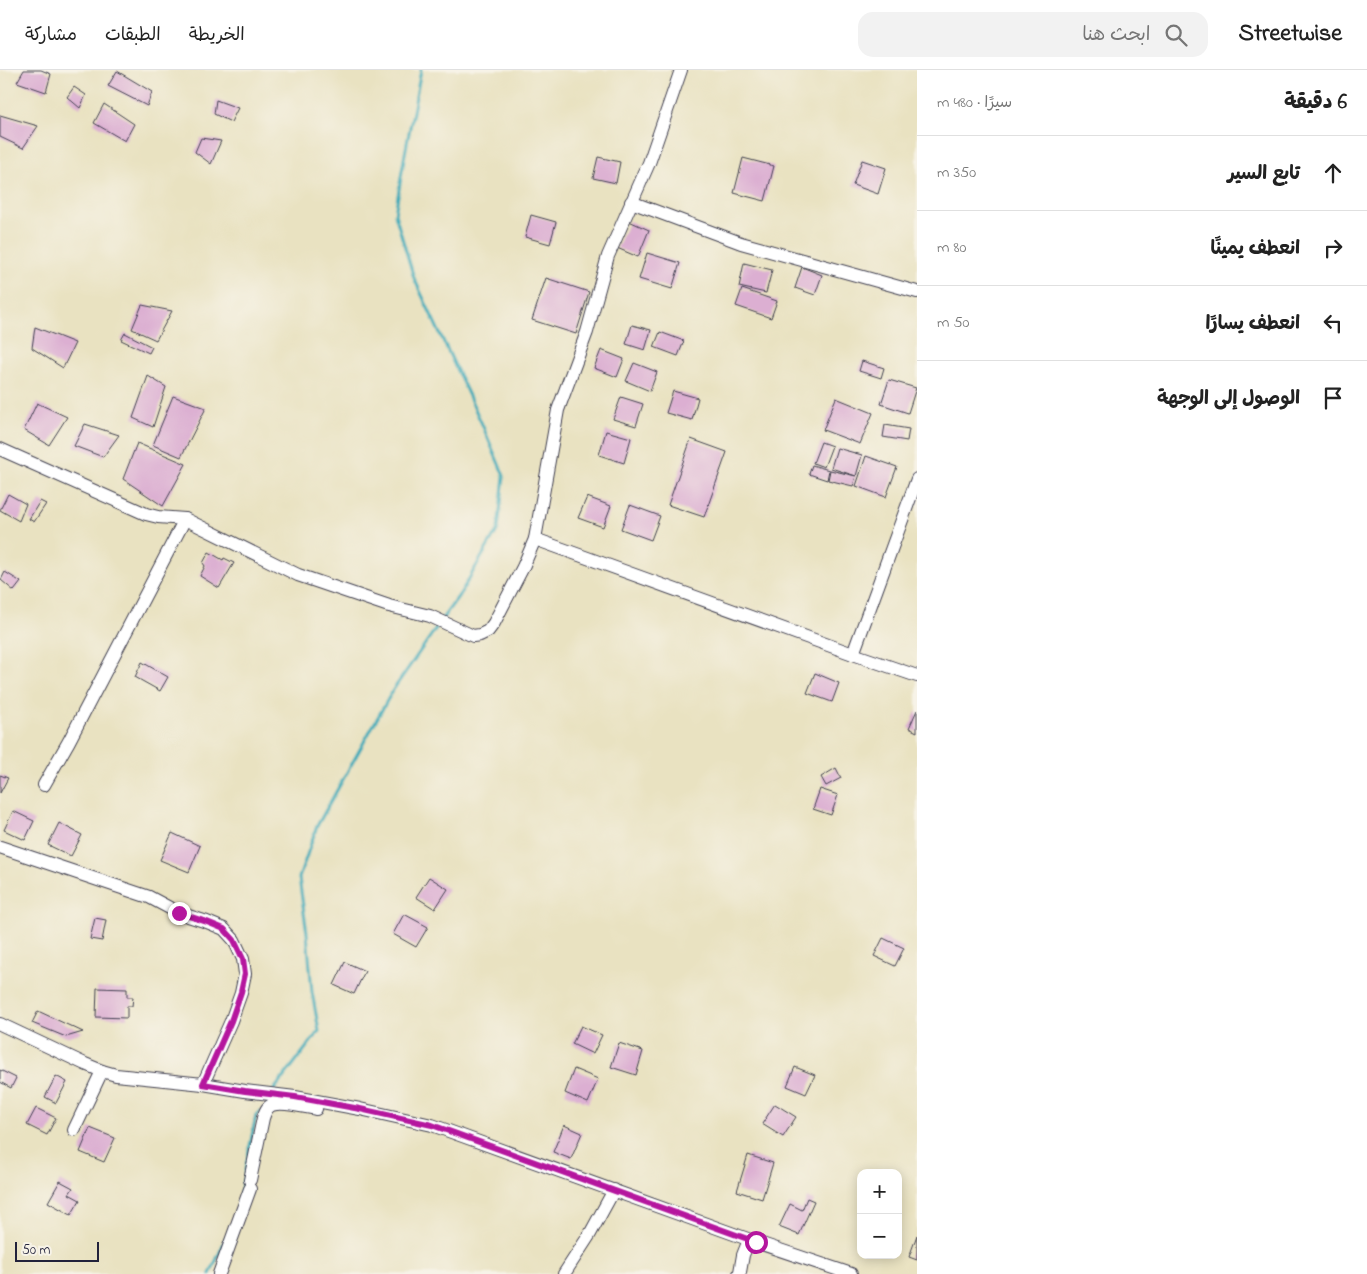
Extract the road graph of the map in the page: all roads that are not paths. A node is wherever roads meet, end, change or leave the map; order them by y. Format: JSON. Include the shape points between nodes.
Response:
{"nodes":[{"id":1,"x":681,"y":70,"type":"edge"},
{"id":2,"x":631,"y":202,"type":"junction"},
{"id":3,"x":917,"y":292,"type":"edge"},
{"id":4,"x":0,"y":449,"type":"edge"},
{"id":5,"x":917,"y":479,"type":"edge"},
{"id":6,"x":185,"y":519,"type":"junction"},
{"id":7,"x":535,"y":539,"type":"junction"},
{"id":8,"x":853,"y":654,"type":"junction"},
{"id":9,"x":917,"y":676,"type":"edge"},
{"id":10,"x":44,"y":784,"type":"dead end"},
{"id":11,"x":0,"y":847,"type":"edge"},
{"id":12,"x":0,"y":1024,"type":"edge"},
{"id":13,"x":102,"y":1071,"type":"junction"},
{"id":14,"x":203,"y":1084,"type":"junction"},
{"id":15,"x":432,"y":1125,"type":"junction"},
{"id":16,"x":74,"y":1130,"type":"dead end"},
{"id":17,"x":614,"y":1190,"type":"junction"},
{"id":18,"x":749,"y":1240,"type":"junction"},
{"id":19,"x":219,"y":1274,"type":"edge"},
{"id":20,"x":564,"y":1274,"type":"edge"},
{"id":21,"x":739,"y":1274,"type":"edge"},
{"id":22,"x":851,"y":1274,"type":"edge"}],
"edges":[{"from":1,"to":2,"type":"street","via":[[649,163]]},
{"from":2,"to":3,"type":"street","via":[[742,243]]},
{"from":2,"to":7,"type":"street","via":[[608,256],[587,332],[558,410]]},
{"from":4,"to":6,"type":"street","via":[[146,514]]},
{"from":5,"to":8,"type":"street"},
{"from":6,"to":7,"type":"street","via":[[298,575],[430,616],[473,636],[480,635],[494,623]]},
{"from":6,"to":10,"type":"street"},
{"from":7,"to":8,"type":"street"},
{"from":8,"to":9,"type":"street"},
{"from":11,"to":14,"type":"street","via":[[148,897],[179,913],[224,929],[234,940],[243,959],[245,974],[231,1021]]},
{"from":12,"to":13,"type":"street"},
{"from":13,"to":14,"type":"street","via":[[127,1077]]},
{"from":13,"to":16,"type":"street"},
{"from":14,"to":15,"type":"street","via":[[295,1097]]},
{"from":15,"to":17,"type":"street"},
{"from":15,"to":19,"type":"street","via":[[409,1125],[284,1104],[272,1105],[263,1118],[250,1185]]},
{"from":17,"to":18,"type":"street"},
{"from":17,"to":20,"type":"street"},
{"from":18,"to":21,"type":"street"},
{"from":18,"to":22,"type":"street"}]}
